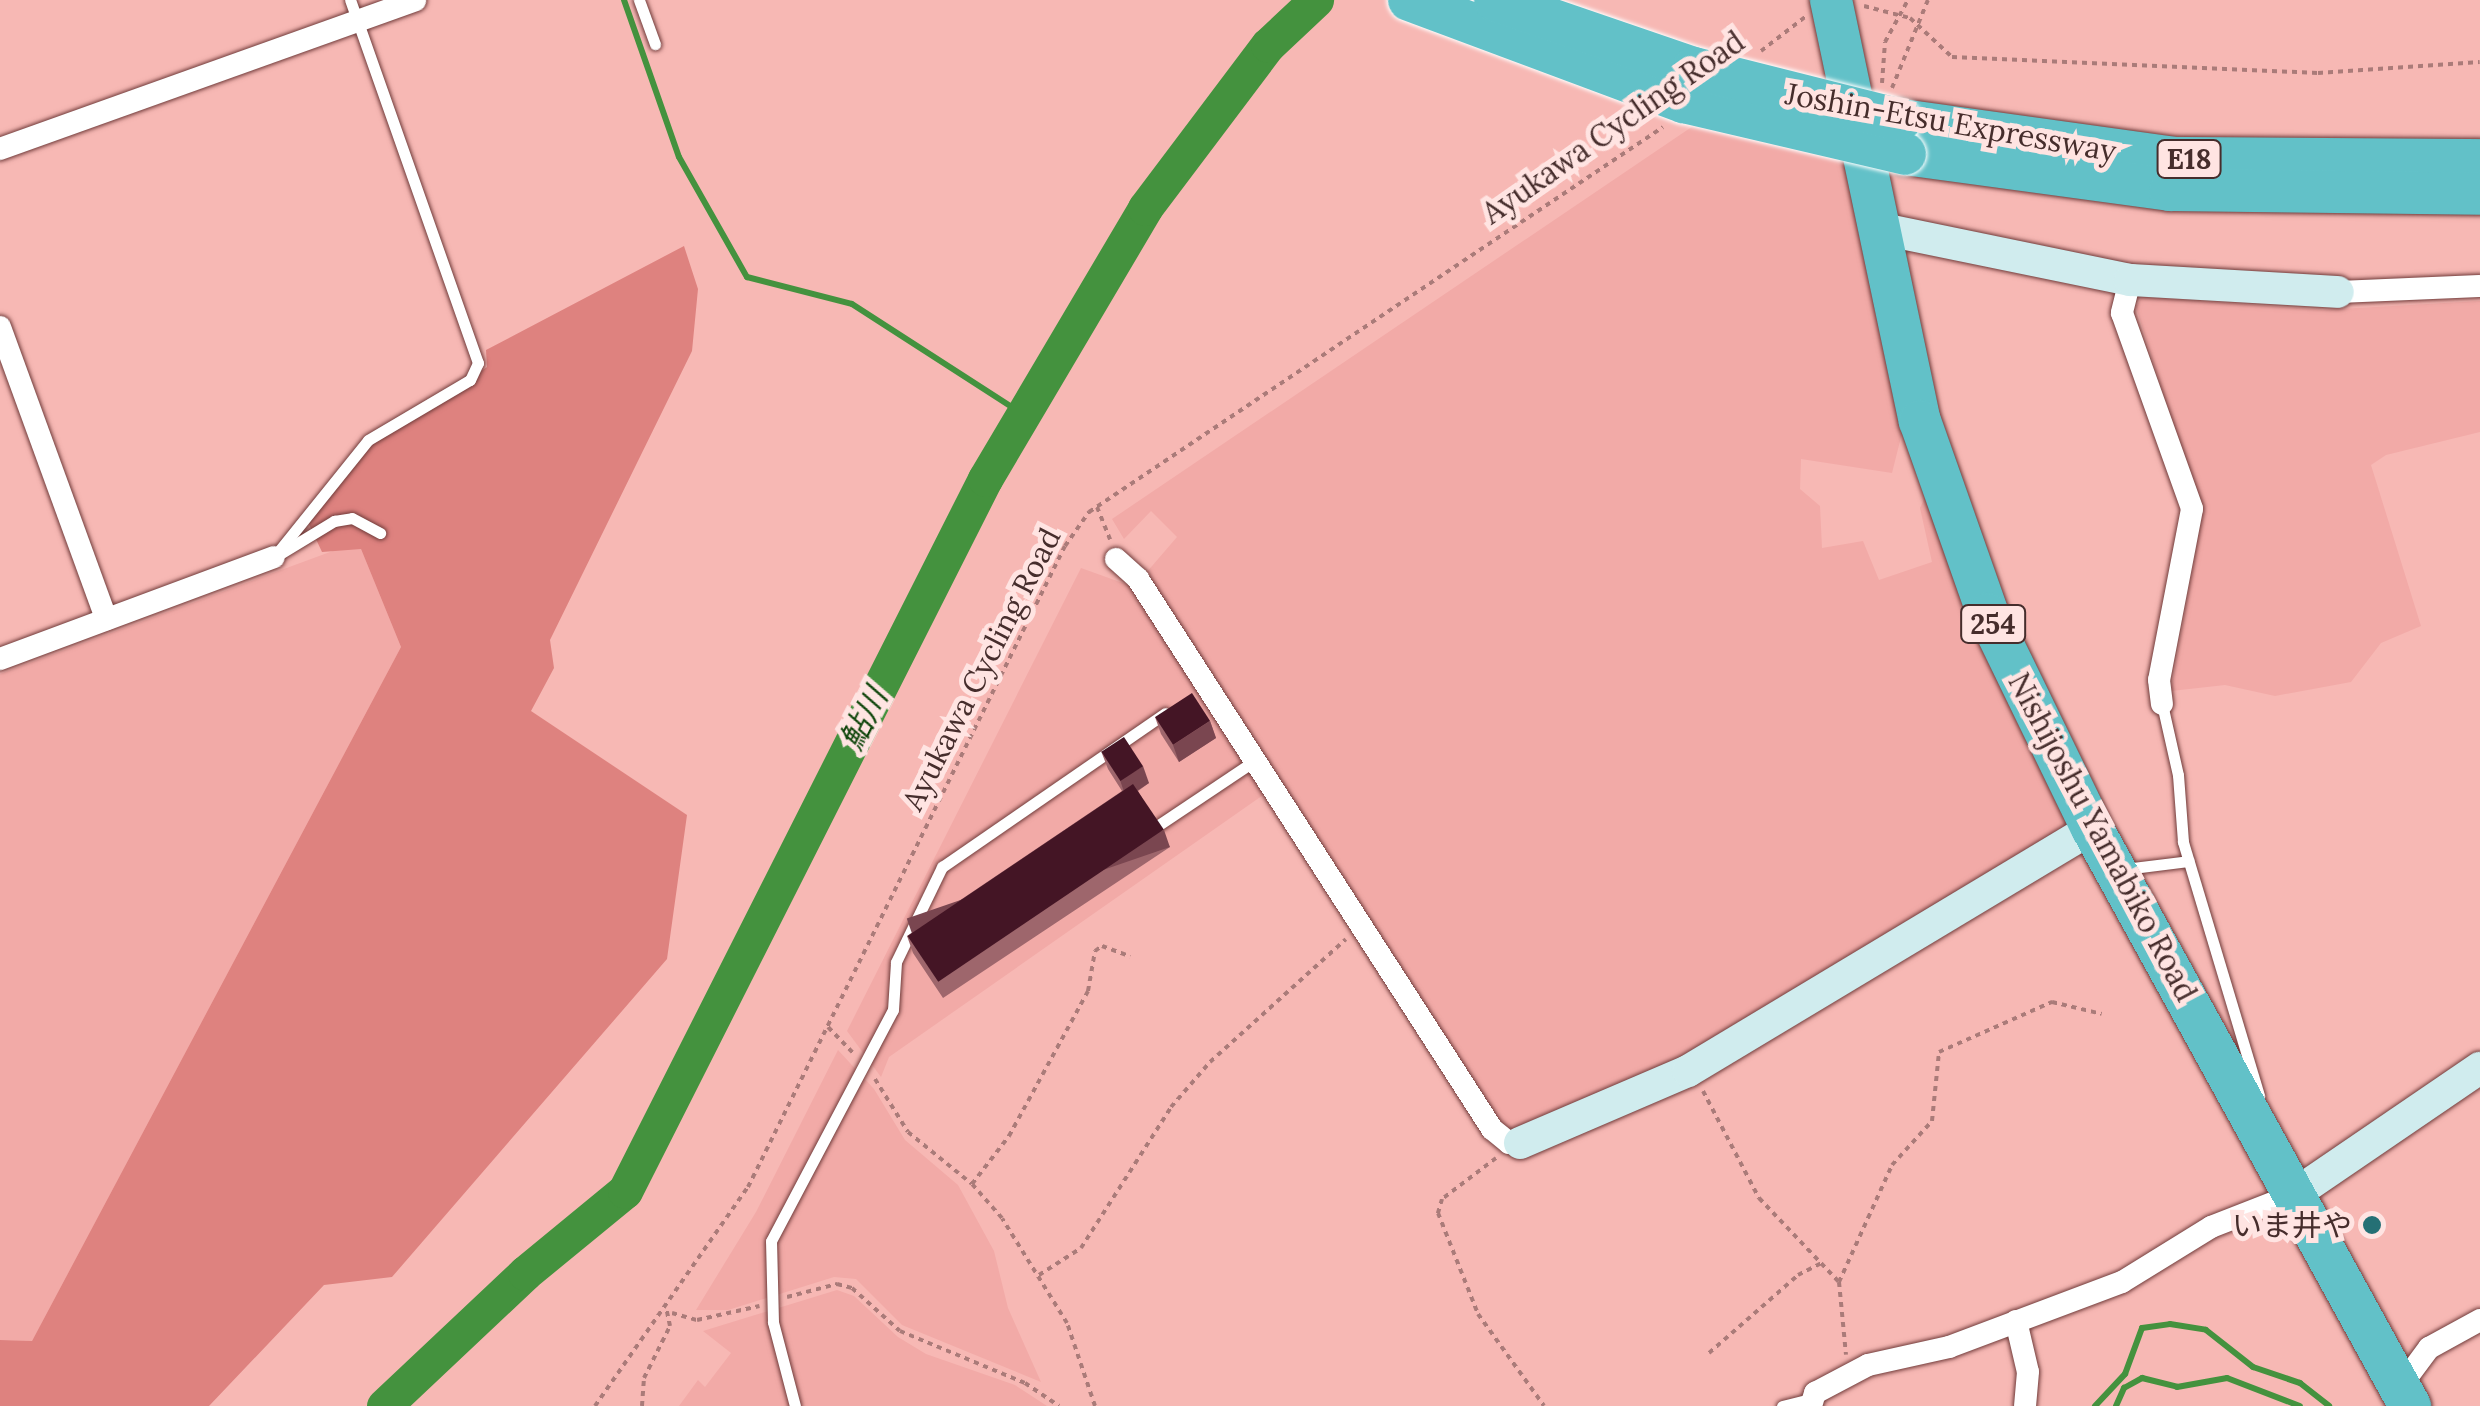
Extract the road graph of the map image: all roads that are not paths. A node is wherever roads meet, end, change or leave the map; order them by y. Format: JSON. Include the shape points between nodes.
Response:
{"nodes":[{"id":1,"x":415,"y":0,"type":"edge"},
{"id":2,"x":639,"y":0,"type":"edge"},
{"id":3,"x":1409,"y":0,"type":"edge"},
{"id":4,"x":1496,"y":0,"type":"edge"},
{"id":5,"x":1847,"y":6,"type":"edge"},
{"id":6,"x":353,"y":10,"type":"edge"},
{"id":7,"x":655,"y":44,"type":"dead end"},
{"id":8,"x":1892,"y":113,"type":"junction"},
{"id":9,"x":0,"y":149,"type":"edge"},
{"id":10,"x":2480,"y":160,"type":"edge"},
{"id":11,"x":2480,"y":194,"type":"edge"},
{"id":12,"x":1882,"y":229,"type":"junction"},
{"id":13,"x":2130,"y":280,"type":"junction"},
{"id":14,"x":2480,"y":286,"type":"edge"},
{"id":15,"x":2338,"y":292,"type":"joint"},
{"id":16,"x":0,"y":327,"type":"edge"},
{"id":17,"x":380,"y":533,"type":"dead end"},
{"id":18,"x":274,"y":557,"type":"junction"},
{"id":19,"x":1116,"y":559,"type":"road end"},
{"id":20,"x":106,"y":619,"type":"junction"},
{"id":21,"x":0,"y":659,"type":"edge"},
{"id":22,"x":2162,"y":704,"type":"joint"},
{"id":23,"x":1173,"y":707,"type":"edge"},
{"id":24,"x":1254,"y":761,"type":"junction"},
{"id":25,"x":1160,"y":824,"type":"edge"},
{"id":26,"x":2092,"y":828,"type":"junction"},
{"id":27,"x":2189,"y":861,"type":"junction"},
{"id":28,"x":2115,"y":870,"type":"junction"},
{"id":29,"x":2480,"y":1068,"type":"edge"},
{"id":30,"x":2252,"y":1116,"type":"junction"},
{"id":31,"x":1514,"y":1143,"type":"joint"},
{"id":32,"x":2295,"y":1194,"type":"junction"},
{"id":33,"x":2480,"y":1320,"type":"edge"},
{"id":34,"x":2016,"y":1321,"type":"junction"},
{"id":35,"x":2405,"y":1396,"type":"edge"},
{"id":36,"x":1811,"y":1402,"type":"edge"},
{"id":37,"x":795,"y":1406,"type":"edge"},
{"id":38,"x":1782,"y":1406,"type":"edge"},
{"id":39,"x":2025,"y":1406,"type":"edge"}],
"edges":[{"from":1,"to":6,"type":"street"},
{"from":2,"to":7,"type":"lane"},
{"from":3,"to":8,"type":"highway","name":"Joshin-Etsu Expressway","number":"E18","bridge":true,"via":[[1684,102]]},
{"from":4,"to":8,"type":"highway","name":"Joshin-Etsu Expressway","number":"E18","bridge":true,"via":[[1694,68]]},
{"from":5,"to":12,"type":"highway","name":"Nishijoshu Yamabiko Road","number":"254"},
{"from":6,"to":9,"type":"street"},
{"from":6,"to":18,"type":"lane","via":[[478,363],[470,380],[368,440]]},
{"from":8,"to":10,"type":"highway","name":"Joshin-Etsu Expressway","number":"E18","via":[[2174,158]]},
{"from":8,"to":11,"type":"highway","name":"Joshin-Etsu Expressway","number":"E18","via":[[2170,190]]},
{"from":12,"to":13,"type":"street"},
{"from":12,"to":26,"type":"highway","name":"Nishijoshu Yamabiko Road","number":"254","via":[[1920,420],[1951,520],[1988,614]]},
{"from":13,"to":15,"type":"street"},
{"from":13,"to":22,"type":"street","via":[[2122,314],[2192,510],[2159,680]]},
{"from":14,"to":15,"type":"street"},
{"from":16,"to":20,"type":"street"},
{"from":17,"to":18,"type":"lane","via":[[352,518],[334,521]]},
{"from":18,"to":20,"type":"street"},
{"from":19,"to":24,"type":"street","via":[[1138,578],[1197,691]]},
{"from":20,"to":21,"type":"street"},
{"from":22,"to":27,"type":"lane"},
{"from":23,"to":37,"type":"lane","via":[[942,867],[896,962],[893,1010],[771,1241],[770,1302]]},
{"from":24,"to":25,"type":"lane"},
{"from":24,"to":31,"type":"street","via":[[1492,1129]]},
{"from":26,"to":28,"type":"highway","name":"Nishijoshu Yamabiko Road","number":"254"},
{"from":26,"to":31,"type":"street","via":[[1688,1071]]},
{"from":27,"to":28,"type":"lane"},
{"from":27,"to":30,"type":"lane","via":[[2258,1088]]},
{"from":28,"to":30,"type":"highway","name":"Nishijoshu Yamabiko Road","number":"254"},
{"from":29,"to":32,"type":"street"},
{"from":30,"to":32,"type":"highway","name":"Nishijoshu Yamabiko Road","number":"254"},
{"from":32,"to":34,"type":"street","via":[[2212,1227],[2122,1282]]},
{"from":32,"to":35,"type":"highway","name":"Nishijoshu Yamabiko Road","number":"254"},
{"from":33,"to":35,"type":"street","via":[[2429,1348]]},
{"from":34,"to":36,"type":"street","via":[[1847,1374]]},
{"from":34,"to":39,"type":"street","via":[[2028,1372]]},
{"from":36,"to":38,"type":"lane"}]}
